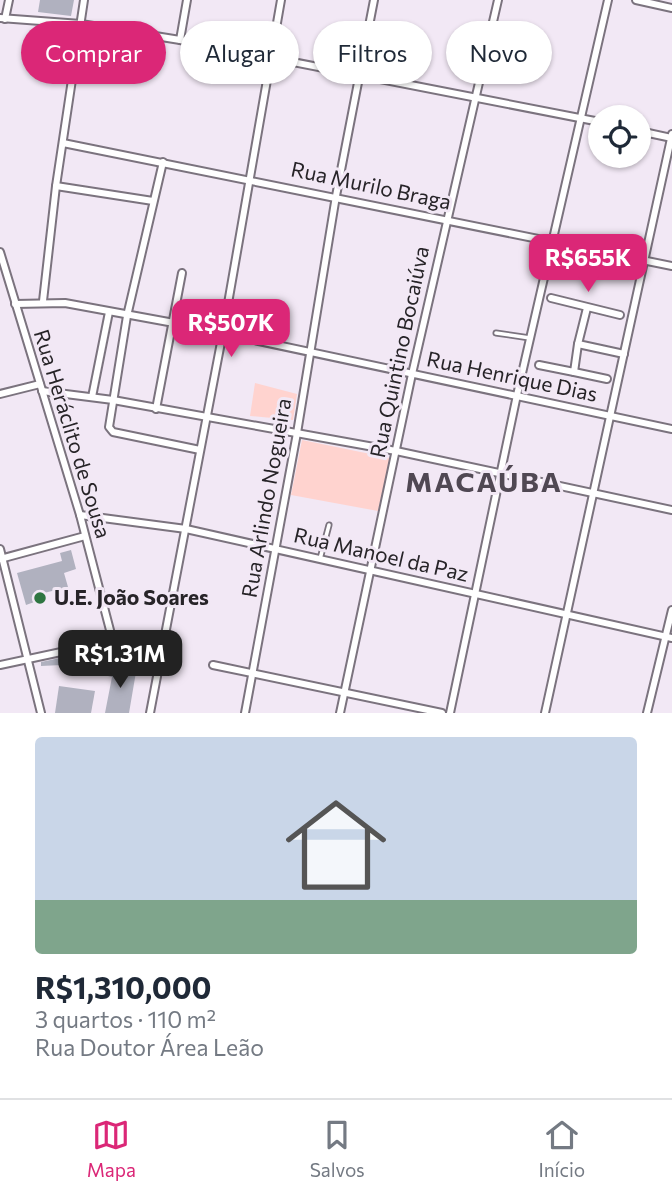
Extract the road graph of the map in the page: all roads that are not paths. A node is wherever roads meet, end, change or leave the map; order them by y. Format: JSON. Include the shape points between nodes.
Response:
{"nodes":[{"id":1,"x":9,"y":0,"type":"edge"},
{"id":2,"x":84,"y":0,"type":"edge"},
{"id":3,"x":187,"y":0,"type":"edge"},
{"id":4,"x":281,"y":0,"type":"edge"},
{"id":5,"x":374,"y":0,"type":"edge"},
{"id":6,"x":498,"y":0,"type":"edge"},
{"id":7,"x":608,"y":0,"type":"edge"},
{"id":8,"x":636,"y":0,"type":"edge"},
{"id":9,"x":672,"y":8,"type":"edge"},
{"id":10,"x":3,"y":19,"type":"edge"},
{"id":11,"x":34,"y":21,"type":"edge"},
{"id":12,"x":81,"y":21,"type":"edge"},
{"id":13,"x":183,"y":21,"type":"edge"},
{"id":14,"x":277,"y":21,"type":"edge"},
{"id":15,"x":371,"y":21,"type":"edge"},
{"id":16,"x":166,"y":38,"type":"edge"},
{"id":17,"x":180,"y":40,"type":"edge"},
{"id":18,"x":72,"y":84,"type":"edge"},
{"id":19,"x":266,"y":84,"type":"edge"},
{"id":20,"x":360,"y":84,"type":"edge"},
{"id":21,"x":417,"y":84,"type":"edge"},
{"id":22,"x":477,"y":96,"type":"junction"},
{"id":23,"x":581,"y":118,"type":"junction"},
{"id":24,"x":588,"y":119,"type":"edge"},
{"id":25,"x":651,"y":133,"type":"edge"},
{"id":26,"x":672,"y":137,"type":"edge"},
{"id":27,"x":63,"y":143,"type":"junction"},
{"id":28,"x":163,"y":162,"type":"junction"},
{"id":29,"x":250,"y":178,"type":"junction"},
{"id":30,"x":56,"y":186,"type":"junction"},
{"id":31,"x":336,"y":196,"type":"junction"},
{"id":32,"x":153,"y":201,"type":"junction"},
{"id":33,"x":447,"y":219,"type":"junction"},
{"id":34,"x":552,"y":241,"type":"junction"},
{"id":35,"x":0,"y":252,"type":"edge"},
{"id":36,"x":645,"y":261,"type":"junction"},
{"id":37,"x":672,"y":265,"type":"edge"},
{"id":38,"x":182,"y":273,"type":"dead end"},
{"id":39,"x":551,"y":298,"type":"dead end"},
{"id":40,"x":43,"y":301,"type":"junction"},
{"id":41,"x":15,"y":303,"type":"junction"},
{"id":42,"x":587,"y":308,"type":"junction"},
{"id":43,"x":109,"y":312,"type":"junction"},
{"id":44,"x":620,"y":315,"type":"dead end"},
{"id":45,"x":127,"y":316,"type":"junction"},
{"id":46,"x":174,"y":323,"type":"junction"},
{"id":47,"x":223,"y":332,"type":"junction"},
{"id":48,"x":496,"y":332,"type":"dead end"},
{"id":49,"x":530,"y":338,"type":"junction"},
{"id":50,"x":578,"y":344,"type":"junction"},
{"id":51,"x":309,"y":351,"type":"junction"},
{"id":52,"x":624,"y":354,"type":"junction"},
{"id":53,"x":539,"y":365,"type":"dead end"},
{"id":54,"x":574,"y":372,"type":"junction"},
{"id":55,"x":412,"y":374,"type":"junction"},
{"id":56,"x":607,"y":379,"type":"dead end"},
{"id":57,"x":41,"y":388,"type":"junction"},
{"id":58,"x":0,"y":394,"type":"edge"},
{"id":59,"x":517,"y":395,"type":"junction"},
{"id":60,"x":92,"y":397,"type":"junction"},
{"id":61,"x":113,"y":400,"type":"junction"},
{"id":62,"x":156,"y":408,"type":"junction"},
{"id":63,"x":610,"y":415,"type":"junction"},
{"id":64,"x":205,"y":418,"type":"junction"},
{"id":65,"x":672,"y":429,"type":"edge"},
{"id":66,"x":298,"y":433,"type":"junction"},
{"id":67,"x":200,"y":450,"type":"junction"},
{"id":68,"x":396,"y":451,"type":"junction"},
{"id":69,"x":502,"y":475,"type":"junction"},
{"id":70,"x":594,"y":493,"type":"junction"},
{"id":71,"x":672,"y":510,"type":"edge"},
{"id":72,"x":80,"y":515,"type":"junction"},
{"id":73,"x":329,"y":525,"type":"dead end"},
{"id":74,"x":186,"y":529,"type":"junction"},
{"id":75,"x":85,"y":536,"type":"junction"},
{"id":76,"x":276,"y":549,"type":"junction"},
{"id":77,"x":0,"y":550,"type":"edge"},
{"id":78,"x":1,"y":558,"type":"edge"},
{"id":79,"x":320,"y":559,"type":"junction"},
{"id":80,"x":370,"y":571,"type":"junction"},
{"id":81,"x":474,"y":594,"type":"junction"},
{"id":82,"x":672,"y":610,"type":"edge"},
{"id":83,"x":566,"y":614,"type":"junction"},
{"id":84,"x":669,"y":637,"type":"edge"},
{"id":85,"x":28,"y":659,"type":"junction"},
{"id":86,"x":0,"y":665,"type":"edge"},
{"id":87,"x":213,"y":665,"type":"dead end"},
{"id":88,"x":253,"y":673,"type":"junction"},
{"id":89,"x":344,"y":692,"type":"junction"},
{"id":90,"x":41,"y":713,"type":"edge"},
{"id":91,"x":150,"y":713,"type":"edge"},
{"id":92,"x":245,"y":713,"type":"edge"},
{"id":93,"x":340,"y":713,"type":"edge"},
{"id":94,"x":442,"y":713,"type":"edge"},
{"id":95,"x":450,"y":713,"type":"edge"},
{"id":96,"x":545,"y":713,"type":"edge"},
{"id":97,"x":647,"y":713,"type":"edge"}],
"edges":[{"from":1,"to":10,"type":"street"},
{"from":2,"to":12,"type":"street"},
{"from":3,"to":13,"type":"street"},
{"from":4,"to":14,"type":"street"},
{"from":5,"to":15,"type":"street","name":"Rua Arlindo Nogueira"},
{"from":6,"to":22,"type":"street","name":"Rua Quintino Bocaiúva"},
{"from":7,"to":23,"type":"street"},
{"from":8,"to":9,"type":"street"},
{"from":10,"to":11,"type":"street"},
{"from":16,"to":17,"type":"street"},
{"from":18,"to":27,"type":"street"},
{"from":19,"to":29,"type":"street"},
{"from":20,"to":31,"type":"street","name":"Rua Arlindo Nogueira"},
{"from":21,"to":22,"type":"street"},
{"from":22,"to":23,"type":"street"},
{"from":22,"to":33,"type":"street","name":"Rua Quintino Bocaiúva"},
{"from":23,"to":24,"type":"street"},
{"from":23,"to":34,"type":"street"},
{"from":25,"to":26,"type":"street"},
{"from":26,"to":36,"type":"street"},
{"from":27,"to":28,"type":"street","name":"Rua Murilo Braga"},
{"from":27,"to":30,"type":"street"},
{"from":28,"to":29,"type":"street","name":"Rua Murilo Braga"},
{"from":28,"to":32,"type":"street"},
{"from":29,"to":31,"type":"street","name":"Rua Murilo Braga"},
{"from":29,"to":47,"type":"street"},
{"from":30,"to":32,"type":"street"},
{"from":30,"to":40,"type":"street"},
{"from":31,"to":33,"type":"street","name":"Rua Murilo Braga"},
{"from":31,"to":51,"type":"street","name":"Rua Arlindo Nogueira"},
{"from":32,"to":45,"type":"street"},
{"from":33,"to":34,"type":"street","name":"Rua Murilo Braga"},
{"from":33,"to":55,"type":"street","name":"Rua Quintino Bocaiúva"},
{"from":34,"to":36,"type":"street","name":"Rua Murilo Braga"},
{"from":34,"to":49,"type":"street"},
{"from":35,"to":41,"type":"street","name":"Rua Heráclito de Sousa"},
{"from":36,"to":37,"type":"street","name":"Rua Murilo Braga"},
{"from":36,"to":52,"type":"street"},
{"from":38,"to":46,"type":"street"},
{"from":39,"to":42,"type":"street"},
{"from":40,"to":41,"type":"street","name":"Rua Henrique Dias"},
{"from":40,"to":43,"type":"street","name":"Rua Henrique Dias"},
{"from":41,"to":57,"type":"street","name":"Rua Heráclito de Sousa"},
{"from":42,"to":44,"type":"street"},
{"from":42,"to":50,"type":"street"},
{"from":43,"to":45,"type":"street","name":"Rua Henrique Dias"},
{"from":43,"to":60,"type":"street"},
{"from":45,"to":46,"type":"street","name":"Rua Henrique Dias"},
{"from":45,"to":61,"type":"street"},
{"from":46,"to":47,"type":"street","name":"Rua Henrique Dias"},
{"from":46,"to":62,"type":"street"},
{"from":47,"to":51,"type":"street","name":"Rua Henrique Dias"},
{"from":47,"to":64,"type":"street"},
{"from":48,"to":49,"type":"lane"},
{"from":49,"to":59,"type":"street"},
{"from":50,"to":52,"type":"street"},
{"from":50,"to":54,"type":"street"},
{"from":51,"to":55,"type":"street","name":"Rua Henrique Dias"},
{"from":51,"to":66,"type":"street","name":"Rua Arlindo Nogueira"},
{"from":52,"to":63,"type":"street"},
{"from":53,"to":54,"type":"street"},
{"from":54,"to":56,"type":"street"},
{"from":55,"to":59,"type":"street","name":"Rua Henrique Dias"},
{"from":55,"to":68,"type":"street","name":"Rua Quintino Bocaiúva"},
{"from":57,"to":58,"type":"street"},
{"from":57,"to":60,"type":"street"},
{"from":57,"to":72,"type":"street","name":"Rua Heráclito de Sousa"},
{"from":59,"to":63,"type":"street","name":"Rua Henrique Dias"},
{"from":59,"to":69,"type":"street"},
{"from":60,"to":61,"type":"street"},
{"from":61,"to":62,"type":"street"},
{"from":61,"to":67,"type":"street","via":[[109,424],[113,432]]},
{"from":62,"to":64,"type":"street"},
{"from":63,"to":65,"type":"street","name":"Rua Henrique Dias"},
{"from":63,"to":70,"type":"street"},
{"from":64,"to":66,"type":"street"},
{"from":64,"to":67,"type":"street"},
{"from":66,"to":68,"type":"street"},
{"from":66,"to":76,"type":"street","name":"Rua Arlindo Nogueira"},
{"from":67,"to":74,"type":"street"},
{"from":68,"to":69,"type":"street"},
{"from":68,"to":80,"type":"street","name":"Rua Quintino Bocaiúva"},
{"from":69,"to":70,"type":"street"},
{"from":69,"to":81,"type":"street"},
{"from":70,"to":71,"type":"street"},
{"from":70,"to":83,"type":"street"},
{"from":72,"to":74,"type":"street","name":"Rua Manoel da Paz"},
{"from":72,"to":75,"type":"street","name":"Rua Heráclito de Sousa"},
{"from":73,"to":79,"type":"lane"},
{"from":74,"to":76,"type":"street","name":"Rua Manoel da Paz"},
{"from":74,"to":91,"type":"street"},
{"from":75,"to":78,"type":"street"},
{"from":75,"to":85,"type":"street","name":"Rua Heráclito de Sousa","via":[[110,625],[108,641]]},
{"from":76,"to":79,"type":"street","name":"Rua Manoel da Paz"},
{"from":76,"to":88,"type":"street","name":"Rua Arlindo Nogueira"},
{"from":77,"to":78,"type":"street"},
{"from":78,"to":85,"type":"street"},
{"from":79,"to":80,"type":"street","name":"Rua Manoel da Paz"},
{"from":80,"to":81,"type":"street","name":"Rua Manoel da Paz"},
{"from":80,"to":89,"type":"street","name":"Rua Quintino Bocaiúva"},
{"from":81,"to":83,"type":"street","name":"Rua Manoel da Paz"},
{"from":81,"to":95,"type":"street"},
{"from":82,"to":84,"type":"street"},
{"from":83,"to":84,"type":"street","name":"Rua Manoel da Paz"},
{"from":83,"to":96,"type":"street"},
{"from":84,"to":97,"type":"street"},
{"from":85,"to":86,"type":"street"},
{"from":85,"to":90,"type":"street"},
{"from":87,"to":88,"type":"street"},
{"from":88,"to":89,"type":"street"},
{"from":88,"to":92,"type":"street","name":"Rua Arlindo Nogueira"},
{"from":89,"to":93,"type":"street","name":"Rua Quintino Bocaiúva"},
{"from":89,"to":94,"type":"street"}]}
